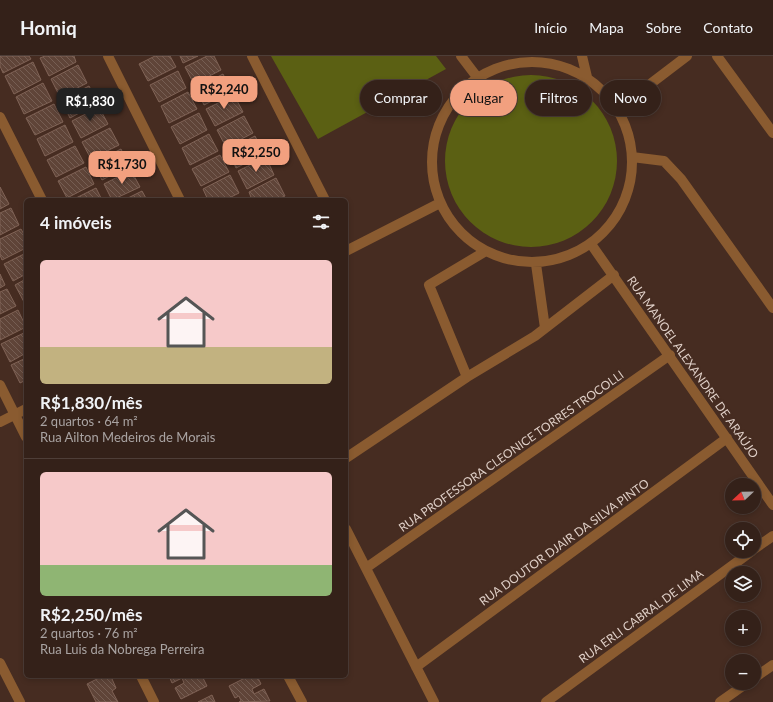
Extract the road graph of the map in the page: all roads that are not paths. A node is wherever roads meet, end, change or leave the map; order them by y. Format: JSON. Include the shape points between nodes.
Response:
{"nodes":[{"id":1,"x":108,"y":56,"type":"edge"},
{"id":2,"x":252,"y":56,"type":"edge"},
{"id":3,"x":461,"y":56,"type":"edge"},
{"id":4,"x":582,"y":56,"type":"edge"},
{"id":5,"x":687,"y":56,"type":"edge"},
{"id":6,"x":717,"y":56,"type":"edge"},
{"id":7,"x":587,"y":77,"type":"junction"},
{"id":8,"x":477,"y":78,"type":"junction"},
{"id":9,"x":655,"y":80,"type":"edge"},
{"id":10,"x":600,"y":88,"type":"edge"},
{"id":11,"x":622,"y":116,"type":"edge"},
{"id":12,"x":0,"y":117,"type":"edge"},
{"id":13,"x":773,"y":134,"type":"edge"},
{"id":14,"x":632,"y":157,"type":"junction"},
{"id":15,"x":41,"y":198,"type":"edge"},
{"id":16,"x":179,"y":198,"type":"edge"},
{"id":17,"x":324,"y":198,"type":"edge"},
{"id":18,"x":440,"y":203,"type":"junction"},
{"id":19,"x":591,"y":244,"type":"junction"},
{"id":20,"x":348,"y":247,"type":"edge"},
{"id":21,"x":486,"y":251,"type":"junction"},
{"id":22,"x":536,"y":264,"type":"junction"},
{"id":23,"x":614,"y":275,"type":"junction"},
{"id":24,"x":773,"y":308,"type":"edge"},
{"id":25,"x":546,"y":328,"type":"junction"},
{"id":26,"x":670,"y":355,"type":"junction"},
{"id":27,"x":467,"y":377,"type":"junction"},
{"id":28,"x":0,"y":385,"type":"edge"},
{"id":29,"x":24,"y":410,"type":"edge"},
{"id":30,"x":15,"y":414,"type":"junction"},
{"id":31,"x":0,"y":422,"type":"edge"},
{"id":32,"x":24,"y":434,"type":"edge"},
{"id":33,"x":727,"y":438,"type":"junction"},
{"id":34,"x":348,"y":457,"type":"edge"},
{"id":35,"x":773,"y":505,"type":"edge"},
{"id":36,"x":348,"y":533,"type":"edge"},
{"id":37,"x":773,"y":536,"type":"edge"},
{"id":38,"x":761,"y":544,"type":"edge"},
{"id":39,"x":742,"y":558,"type":"edge"},
{"id":40,"x":366,"y":568,"type":"junction"},
{"id":41,"x":0,"y":663,"type":"edge"},
{"id":42,"x":773,"y":665,"type":"edge"},
{"id":43,"x":416,"y":667,"type":"junction"},
{"id":44,"x":761,"y":673,"type":"edge"},
{"id":45,"x":142,"y":678,"type":"edge"},
{"id":46,"x":289,"y":678,"type":"edge"},
{"id":47,"x":737,"y":690,"type":"edge"},
{"id":48,"x":20,"y":702,"type":"edge"},
{"id":49,"x":154,"y":702,"type":"edge"},
{"id":50,"x":302,"y":702,"type":"edge"},
{"id":51,"x":434,"y":702,"type":"edge"},
{"id":52,"x":546,"y":702,"type":"edge"},
{"id":53,"x":720,"y":702,"type":"edge"}],
"edges":[{"from":1,"to":16,"type":"street"},
{"from":2,"to":17,"type":"street"},
{"from":3,"to":8,"type":"street"},
{"from":4,"to":7,"type":"street"},
{"from":5,"to":9,"type":"street"},
{"from":6,"to":13,"type":"street"},
{"from":7,"to":8,"type":"street","via":[[560,64],[530,60],[500,65]]},
{"from":7,"to":10,"type":"street"},
{"from":8,"to":18,"type":"street","via":[[455,95],[442,115],[433,138],[431,162],[434,186]]},
{"from":11,"to":14,"type":"street"},
{"from":12,"to":15,"type":"street"},
{"from":14,"to":19,"type":"street","via":[[628,189],[615,218]]},
{"from":14,"to":24,"type":"street","via":[[664,161],[681,179]]},
{"from":18,"to":20,"type":"street"},
{"from":18,"to":21,"type":"street","via":[[457,229],[476,246]]},
{"from":19,"to":22,"type":"street","via":[[572,254]]},
{"from":19,"to":23,"type":"street","name":"RUA MANOEL ALEXANDRE DE ARAÚJO"},
{"from":21,"to":22,"type":"street","via":[[498,257]]},
{"from":21,"to":27,"type":"street","via":[[429,285]]},
{"from":22,"to":25,"type":"street"},
{"from":23,"to":25,"type":"street"},
{"from":23,"to":26,"type":"street","name":"RUA MANOEL ALEXANDRE DE ARAÚJO"},
{"from":25,"to":27,"type":"street"},
{"from":26,"to":33,"type":"street","name":"RUA MANOEL ALEXANDRE DE ARAÚJO"},
{"from":26,"to":40,"type":"street","name":"RUA PROFESSORA CLEONICE TORRES TROCOLLI"},
{"from":27,"to":34,"type":"street"},
{"from":28,"to":30,"type":"street"},
{"from":29,"to":30,"type":"street"},
{"from":30,"to":31,"type":"street"},
{"from":30,"to":32,"type":"street"},
{"from":33,"to":35,"type":"street","name":"RUA MANOEL ALEXANDRE DE ARAÚJO"},
{"from":33,"to":43,"type":"street","name":"RUA DOUTOR DJAIR DA SILVA PINTO"},
{"from":36,"to":40,"type":"street"},
{"from":37,"to":38,"type":"street","name":"RUA ERLI CABRAL DE LIMA"},
{"from":39,"to":52,"type":"street","name":"RUA ERLI CABRAL DE LIMA"},
{"from":40,"to":43,"type":"street"},
{"from":41,"to":48,"type":"street"},
{"from":42,"to":44,"type":"street"},
{"from":43,"to":51,"type":"street"},
{"from":45,"to":49,"type":"street"},
{"from":46,"to":50,"type":"street"},
{"from":47,"to":53,"type":"street"}]}
